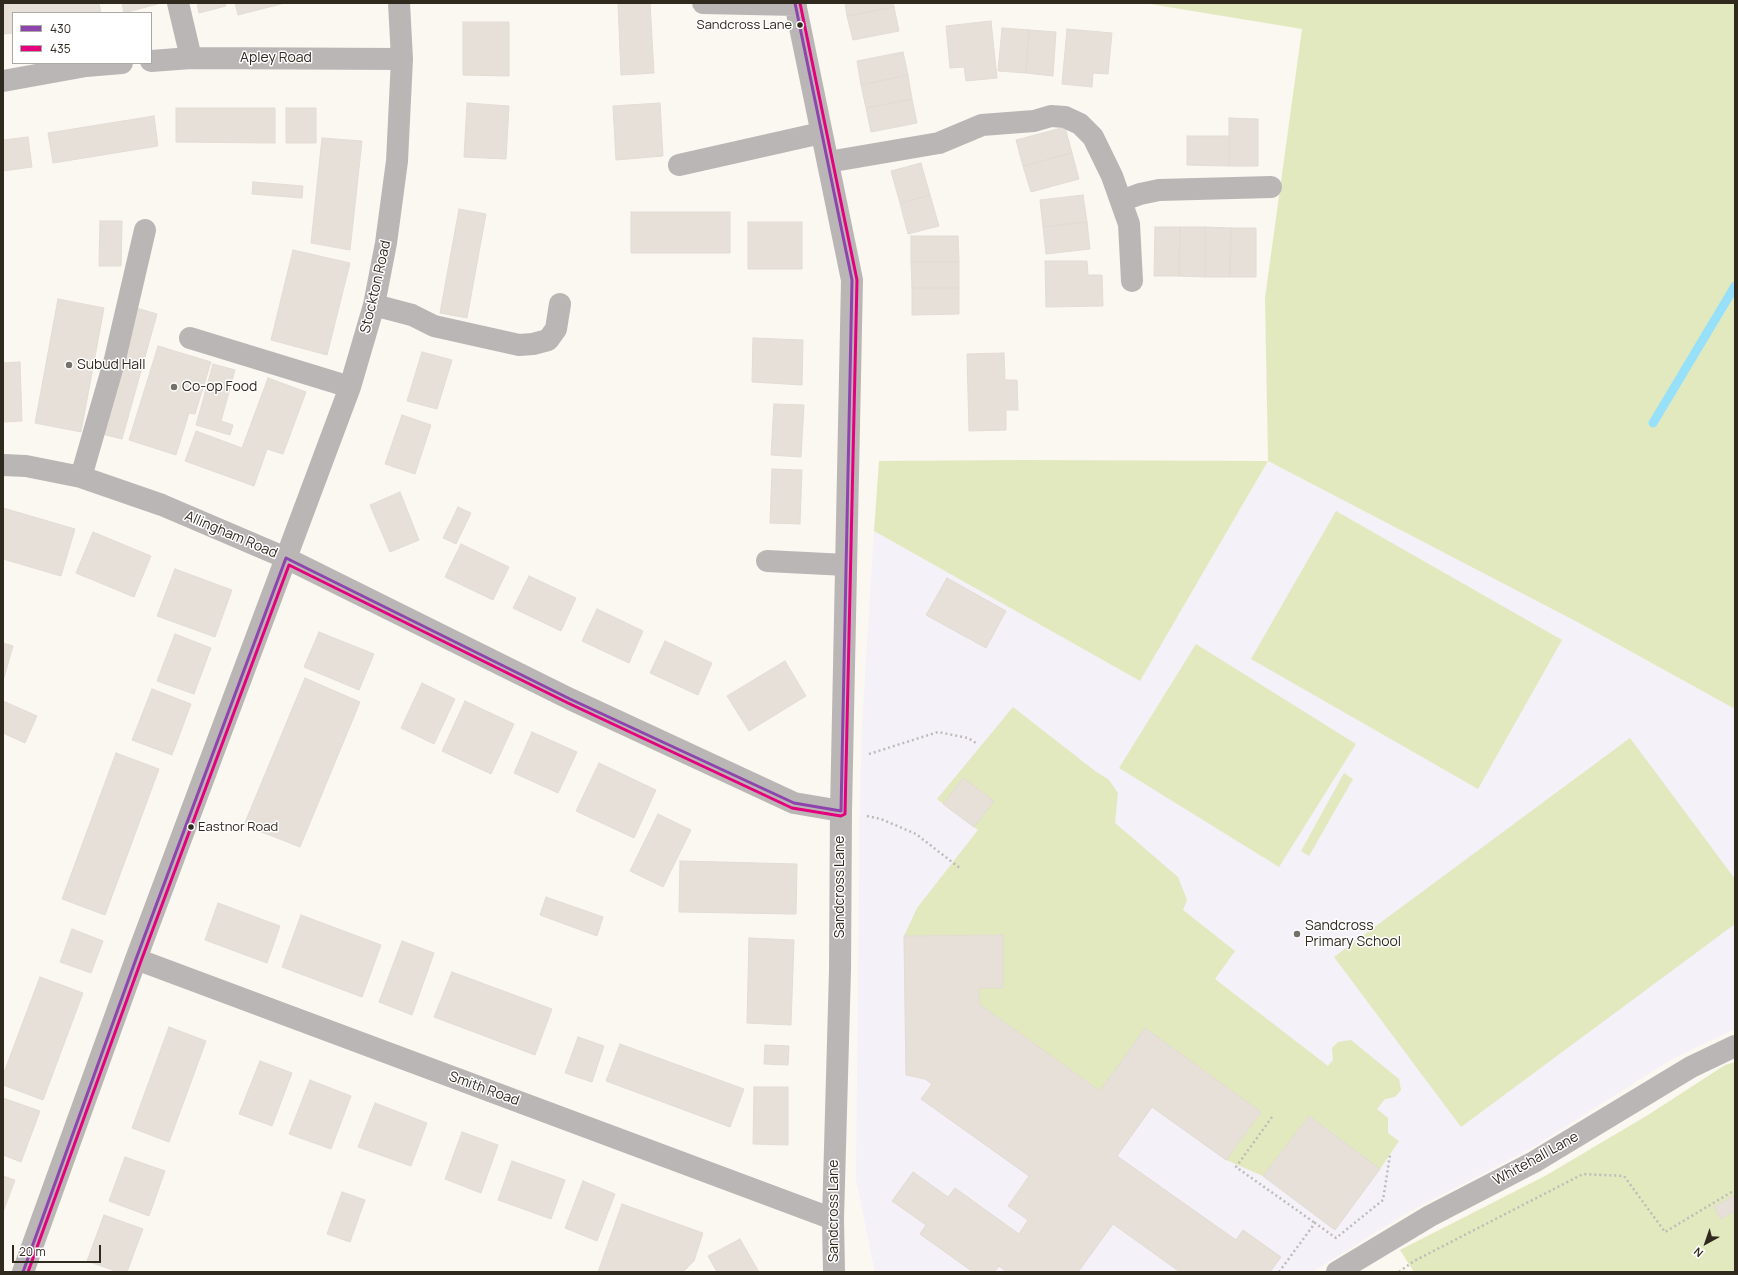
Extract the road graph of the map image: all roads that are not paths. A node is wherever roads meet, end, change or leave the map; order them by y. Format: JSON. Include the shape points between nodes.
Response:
{"nodes":[{"id":1,"x":178,"y":3,"type":"edge"},
{"id":2,"x":399,"y":3,"type":"edge"},
{"id":3,"x":703,"y":3,"type":"edge"},
{"id":4,"x":796,"y":4,"type":"edge"},
{"id":5,"x":190,"y":58,"type":"junction"},
{"id":6,"x":402,"y":59,"type":"junction"},
{"id":7,"x":152,"y":61,"type":"edge"},
{"id":8,"x":110,"y":64,"type":"edge"},
{"id":9,"x":3,"y":81,"type":"edge"},
{"id":10,"x":821,"y":133,"type":"junction"},
{"id":11,"x":828,"y":162,"type":"junction"},
{"id":12,"x":679,"y":165,"type":"dead end"},
{"id":13,"x":1271,"y":187,"type":"dead end"},
{"id":14,"x":1121,"y":201,"type":"junction"},
{"id":15,"x":145,"y":230,"type":"dead end"},
{"id":16,"x":1132,"y":281,"type":"dead end"},
{"id":17,"x":560,"y":304,"type":"dead end"},
{"id":18,"x":374,"y":305,"type":"junction"},
{"id":19,"x":190,"y":338,"type":"dead end"},
{"id":20,"x":350,"y":387,"type":"junction"},
{"id":21,"x":3,"y":465,"type":"edge"},
{"id":22,"x":80,"y":477,"type":"junction"},
{"id":23,"x":286,"y":558,"type":"junction"},
{"id":24,"x":767,"y":561,"type":"dead end"},
{"id":25,"x":846,"y":565,"type":"junction"},
{"id":26,"x":841,"y":811,"type":"junction"},
{"id":27,"x":136,"y":959,"type":"junction"},
{"id":28,"x":1735,"y":1046,"type":"edge"},
{"id":29,"x":833,"y":1219,"type":"junction"},
{"id":30,"x":23,"y":1272,"type":"edge"},
{"id":31,"x":834,"y":1272,"type":"edge"},
{"id":32,"x":1337,"y":1272,"type":"edge"}],
"edges":[{"from":1,"to":5,"type":"street"},
{"from":2,"to":6,"type":"street","name":"Stockton Road"},
{"from":3,"to":4,"type":"street"},
{"from":4,"to":10,"type":"street","name":"Sandcross Lane"},
{"from":5,"to":6,"type":"street","name":"Apley Road"},
{"from":5,"to":7,"type":"street","name":"Apley Road"},
{"from":6,"to":18,"type":"street","name":"Stockton Road","via":[[397,161],[386,243]]},
{"from":8,"to":9,"type":"street"},
{"from":10,"to":11,"type":"street","name":"Sandcross Lane"},
{"from":10,"to":12,"type":"street"},
{"from":11,"to":14,"type":"street","via":[[939,143],[982,125],[1034,121],[1051,116],[1065,117],[1080,124],[1094,137]]},
{"from":11,"to":25,"type":"street","name":"Sandcross Lane","via":[[852,280]]},
{"from":13,"to":14,"type":"street","via":[[1159,190]]},
{"from":14,"to":16,"type":"street","via":[[1129,224]]},
{"from":15,"to":22,"type":"street","via":[[115,359]]},
{"from":17,"to":18,"type":"street","via":[[556,329],[548,340],[519,345],[434,326],[412,315]]},
{"from":18,"to":20,"type":"street","name":"Stockton Road"},
{"from":19,"to":20,"type":"street"},
{"from":20,"to":23,"type":"street","name":"Stockton Road"},
{"from":21,"to":22,"type":"street","name":"Allingham Road","via":[[26,466]]},
{"from":22,"to":23,"type":"street","name":"Allingham Road","via":[[162,505]]},
{"from":23,"to":26,"type":"street","name":"Allingham Road","via":[[570,699],[794,803]]},
{"from":23,"to":27,"type":"street"},
{"from":24,"to":25,"type":"street"},
{"from":25,"to":26,"type":"street","name":"Sandcross Lane"},
{"from":26,"to":29,"type":"street","name":"Sandcross Lane","via":[[840,970]]},
{"from":27,"to":29,"type":"street","name":"Smith Road"},
{"from":27,"to":30,"type":"street"},
{"from":28,"to":32,"type":"street","name":"Whitehall Lane","via":[[1691,1067],[1534,1162],[1430,1216]]},
{"from":29,"to":31,"type":"street","name":"Sandcross Lane"}]}
